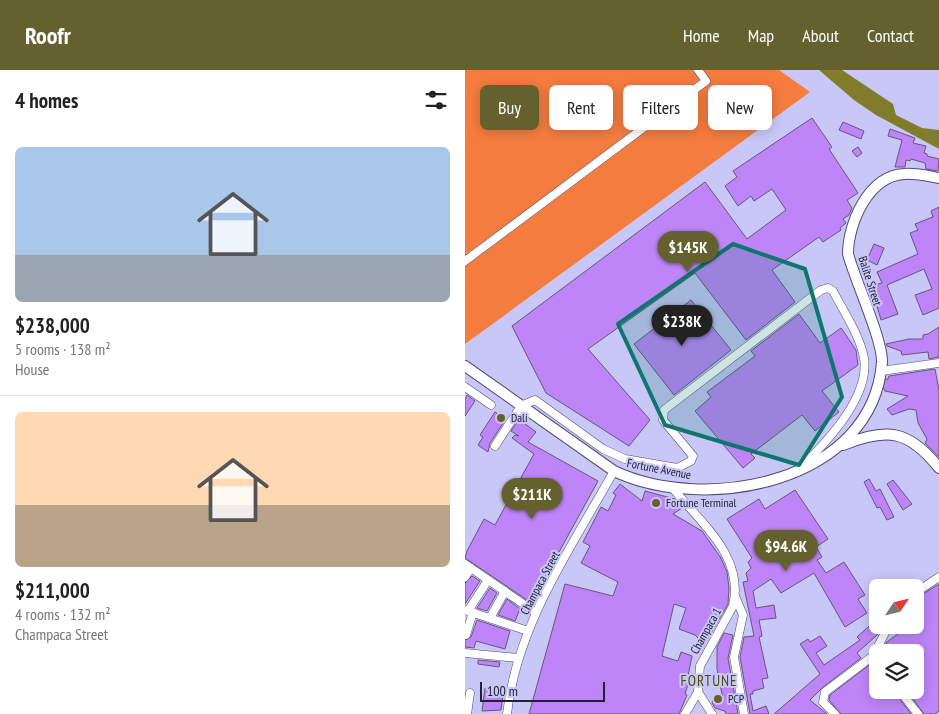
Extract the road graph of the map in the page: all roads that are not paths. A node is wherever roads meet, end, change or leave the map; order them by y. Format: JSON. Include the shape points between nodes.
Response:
{"nodes":[{"id":1,"x":699,"y":70,"type":"edge"},
{"id":2,"x":939,"y":178,"type":"edge"},
{"id":3,"x":465,"y":261,"type":"edge"},
{"id":4,"x":939,"y":363,"type":"edge"},
{"id":5,"x":465,"y":366,"type":"edge"},
{"id":6,"x":881,"y":371,"type":"junction"},
{"id":7,"x":465,"y":387,"type":"edge"},
{"id":8,"x":491,"y":406,"type":"dead end"},
{"id":9,"x":521,"y":406,"type":"junction"},
{"id":10,"x":842,"y":445,"type":"junction"},
{"id":11,"x":495,"y":446,"type":"dead end"},
{"id":12,"x":939,"y":468,"type":"edge"},
{"id":13,"x":797,"y":470,"type":"junction"},
{"id":14,"x":614,"y":471,"type":"junction"},
{"id":15,"x":673,"y":487,"type":"junction"},
{"id":16,"x":468,"y":566,"type":"edge"},
{"id":17,"x":465,"y":577,"type":"edge"},
{"id":18,"x":939,"y":577,"type":"edge"},
{"id":19,"x":488,"y":580,"type":"junction"},
{"id":20,"x":924,"y":587,"type":"edge"},
{"id":21,"x":505,"y":591,"type":"junction"},
{"id":22,"x":735,"y":596,"type":"junction"},
{"id":23,"x":469,"y":611,"type":"edge"},
{"id":24,"x":535,"y":612,"type":"junction"},
{"id":25,"x":490,"y":618,"type":"junction"},
{"id":26,"x":528,"y":631,"type":"junction"},
{"id":27,"x":466,"y":635,"type":"dead end"},
{"id":28,"x":465,"y":653,"type":"edge"},
{"id":29,"x":518,"y":658,"type":"junction"},
{"id":30,"x":869,"y":663,"type":"edge"},
{"id":31,"x":698,"y":692,"type":"junction"},
{"id":32,"x":470,"y":693,"type":"dead end"},
{"id":33,"x":906,"y":699,"type":"edge"},
{"id":34,"x":467,"y":714,"type":"edge"},
{"id":35,"x":507,"y":714,"type":"edge"},
{"id":36,"x":685,"y":714,"type":"edge"},
{"id":37,"x":712,"y":714,"type":"edge"},
{"id":38,"x":744,"y":714,"type":"edge"},
{"id":39,"x":835,"y":714,"type":"edge"},
{"id":40,"x":918,"y":714,"type":"edge"}],
"edges":[{"from":1,"to":3,"type":"street","via":[[706,81]]},
{"from":2,"to":6,"type":"main road","name":"Balite Street","via":[[904,174],[880,184],[861,208],[848,240],[852,270],[878,342]]},
{"from":4,"to":6,"type":"street"},
{"from":5,"to":9,"type":"main road","name":"Fortune Avenue"},
{"from":6,"to":10,"type":"main road","name":"Balite Street","via":[[874,395]]},
{"from":7,"to":8,"type":"street"},
{"from":9,"to":11,"type":"street"},
{"from":9,"to":13,"type":"street","via":[[535,400],[603,449],[625,459],[677,468],[693,456],[663,420],[664,410],[821,290],[829,288],[855,335],[864,356],[865,370],[856,399],[848,412],[817,452]]},
{"from":9,"to":14,"type":"main road","name":"Fortune Avenue"},
{"from":10,"to":12,"type":"main road","via":[[877,433],[892,434],[917,445]]},
{"from":10,"to":13,"type":"main road","name":"Fortune Avenue","via":[[824,459]]},
{"from":13,"to":15,"type":"main road","name":"Fortune Avenue","via":[[737,488]]},
{"from":14,"to":15,"type":"main road","name":"Fortune Avenue","via":[[633,479]]},
{"from":14,"to":24,"type":"street","name":"Champaca Street"},
{"from":15,"to":22,"type":"street","name":"Champaca 1","via":[[689,509],[715,534],[733,572]]},
{"from":16,"to":17,"type":"street"},
{"from":16,"to":19,"type":"street"},
{"from":18,"to":20,"type":"street"},
{"from":19,"to":21,"type":"street"},
{"from":19,"to":23,"type":"street"},
{"from":21,"to":24,"type":"street"},
{"from":21,"to":25,"type":"street"},
{"from":22,"to":31,"type":"street","name":"Champaca 1","via":[[733,606],[700,666]]},
{"from":22,"to":38,"type":"street","via":[[743,615],[734,657]]},
{"from":23,"to":25,"type":"street"},
{"from":23,"to":27,"type":"street"},
{"from":24,"to":26,"type":"street","name":"Champaca Street"},
{"from":25,"to":26,"type":"street"},
{"from":26,"to":29,"type":"street","name":"Champaca Street"},
{"from":28,"to":29,"type":"street"},
{"from":29,"to":35,"type":"street","name":"Champaca Street"},
{"from":30,"to":39,"type":"street","via":[[825,692],[823,702]]},
{"from":31,"to":36,"type":"street"},
{"from":31,"to":37,"type":"street"},
{"from":32,"to":34,"type":"street"},
{"from":33,"to":40,"type":"street"}]}
